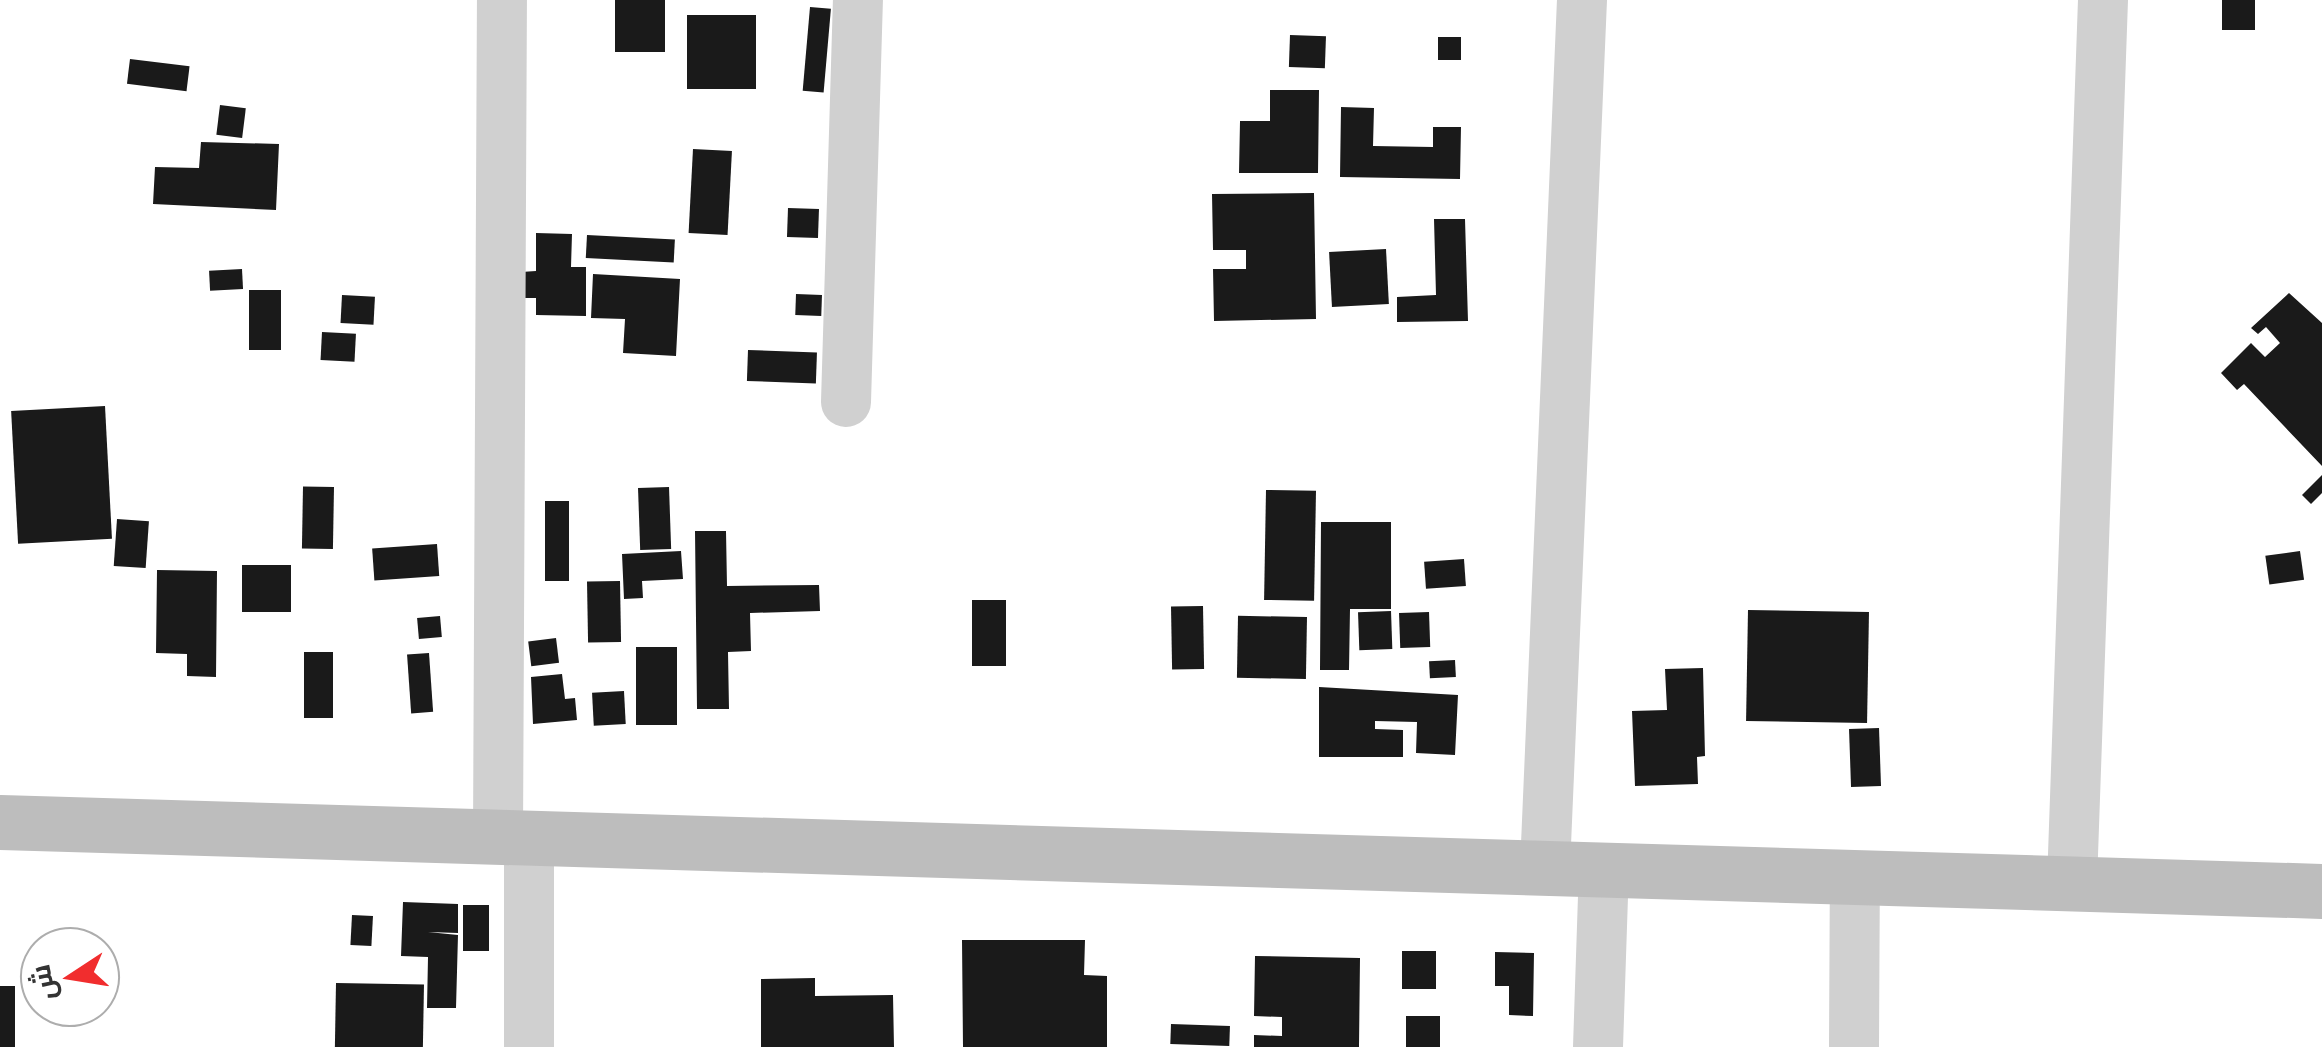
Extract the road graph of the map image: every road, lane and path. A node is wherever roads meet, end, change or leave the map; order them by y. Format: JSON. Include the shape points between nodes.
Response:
{"nodes":[{"id":1,"x":502,"y":0,"type":"edge"},
{"id":2,"x":858,"y":0,"type":"edge"},
{"id":3,"x":1582,"y":0,"type":"edge"},
{"id":4,"x":2103,"y":0,"type":"edge"},
{"id":5,"x":846,"y":402,"type":"dead end"},
{"id":6,"x":0,"y":822,"type":"edge"},
{"id":7,"x":514,"y":837,"type":"junction"},
{"id":8,"x":1546,"y":868,"type":"junction"},
{"id":9,"x":1604,"y":870,"type":"junction"},
{"id":10,"x":1854,"y":877,"type":"junction"},
{"id":11,"x":2072,"y":884,"type":"junction"},
{"id":12,"x":2322,"y":891,"type":"edge"},
{"id":13,"x":530,"y":1047,"type":"edge"},
{"id":14,"x":1598,"y":1047,"type":"edge"},
{"id":15,"x":1854,"y":1047,"type":"edge"}],
"edges":[{"from":1,"to":7,"type":"street"},
{"from":2,"to":5,"type":"street"},
{"from":3,"to":8,"type":"street"},
{"from":4,"to":11,"type":"street"},
{"from":6,"to":7,"type":"street"},
{"from":7,"to":8,"type":"street"},
{"from":7,"to":13,"type":"street"},
{"from":8,"to":9,"type":"street"},
{"from":9,"to":10,"type":"street"},
{"from":9,"to":14,"type":"street"},
{"from":10,"to":11,"type":"street"},
{"from":10,"to":15,"type":"street"},
{"from":11,"to":12,"type":"street"}]}
